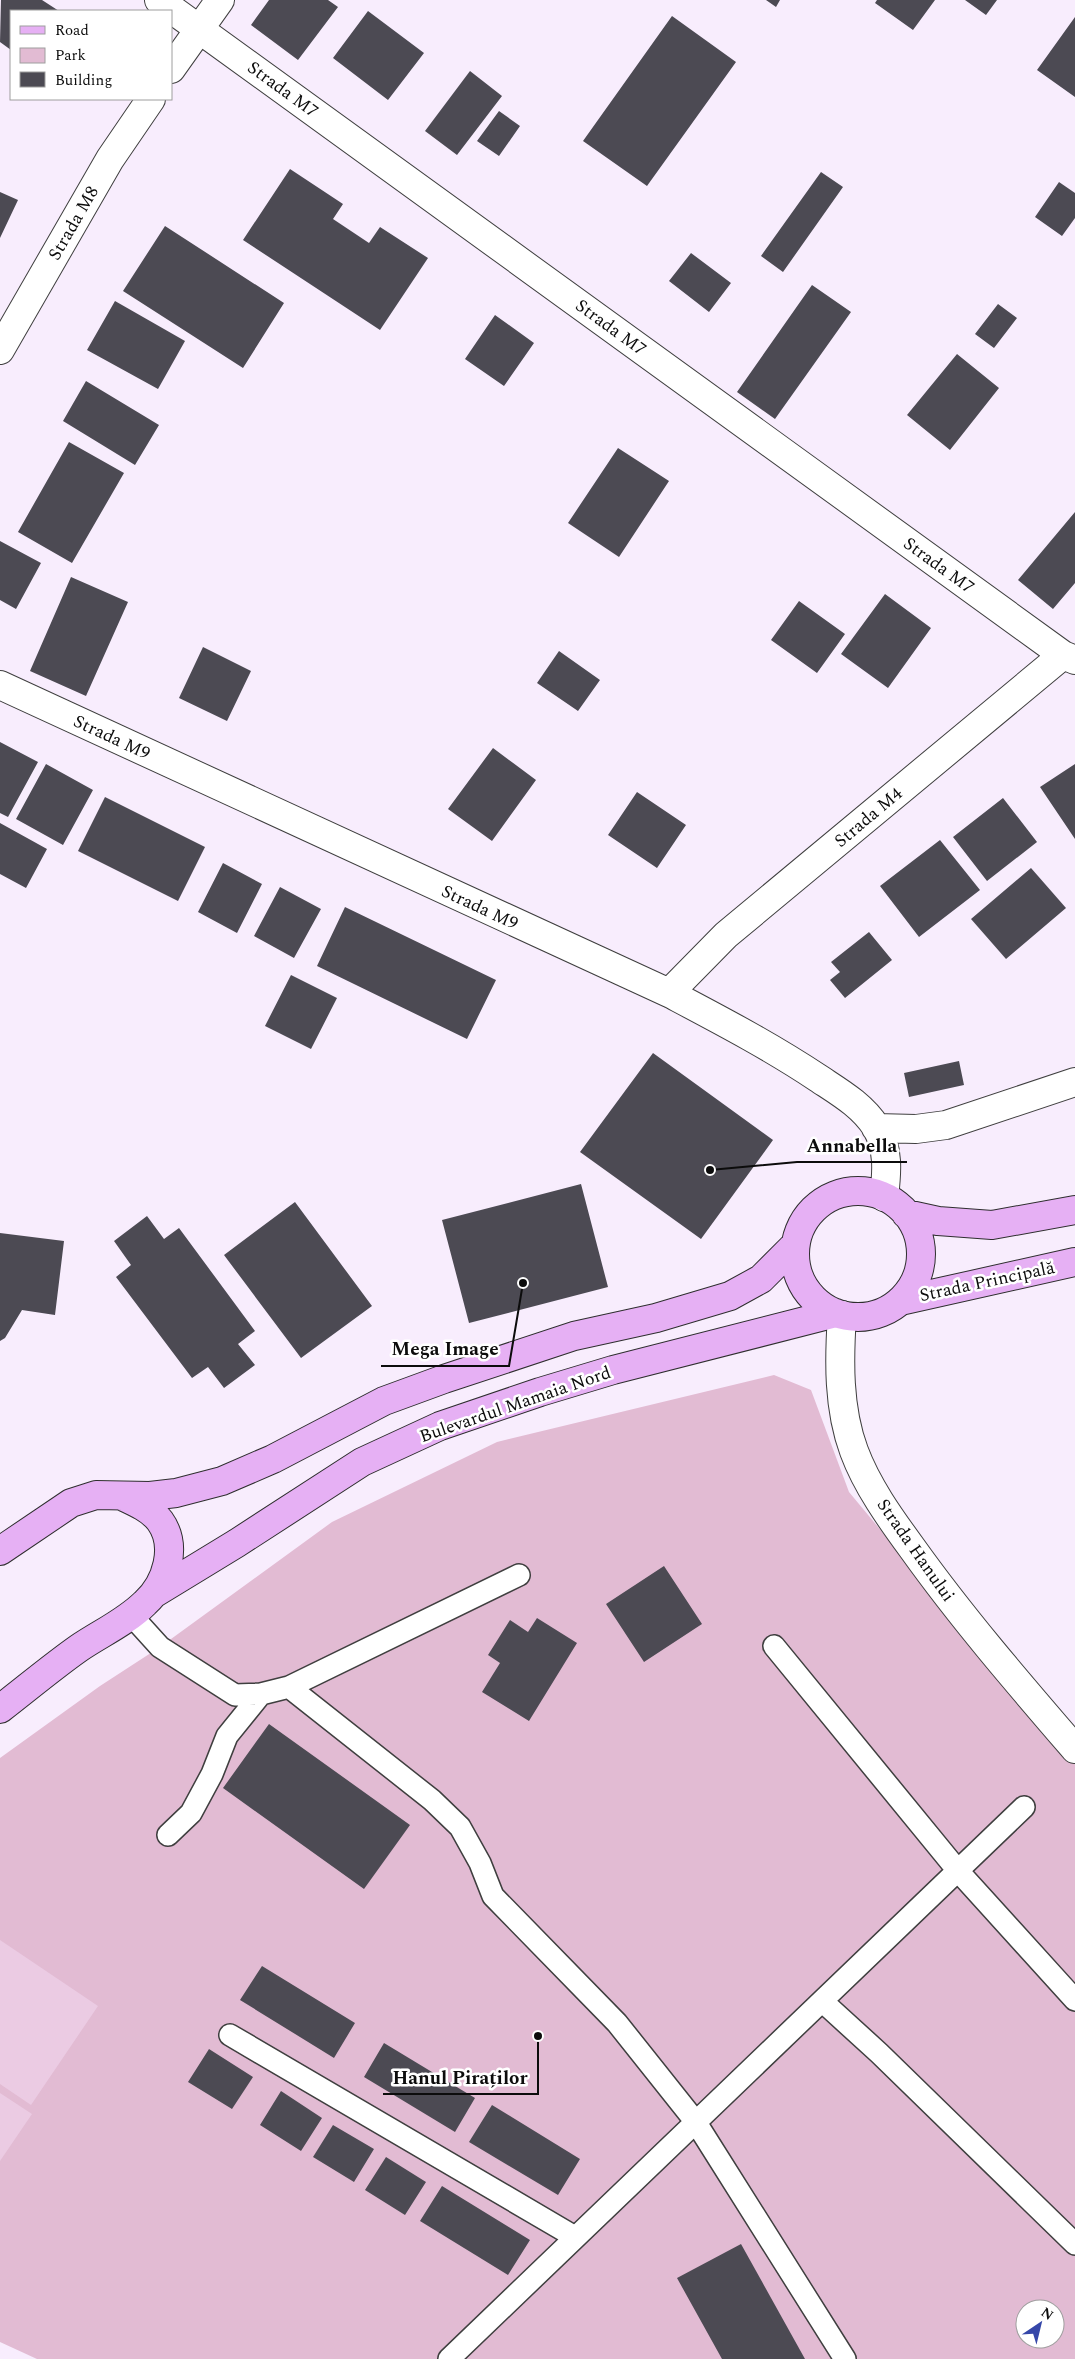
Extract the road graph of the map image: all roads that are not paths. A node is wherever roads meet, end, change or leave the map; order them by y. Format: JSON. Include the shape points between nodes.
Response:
{"nodes":[{"id":1,"x":158,"y":0,"type":"edge"},
{"id":2,"x":220,"y":0,"type":"edge"},
{"id":3,"x":199,"y":28,"type":"junction"},
{"id":4,"x":172,"y":68,"type":"edge"},
{"id":5,"x":150,"y":100,"type":"edge"},
{"id":6,"x":0,"y":350,"type":"edge"},
{"id":7,"x":1069,"y":658,"type":"edge"},
{"id":8,"x":0,"y":685,"type":"edge"},
{"id":9,"x":669,"y":993,"type":"junction"},
{"id":10,"x":1075,"y":1082,"type":"edge"},
{"id":11,"x":876,"y":1128,"type":"junction"},
{"id":12,"x":884,"y":1197,"type":"junction"},
{"id":13,"x":1075,"y":1210,"type":"edge"},
{"id":14,"x":906,"y":1214,"type":"junction"},
{"id":15,"x":795,"y":1245,"type":"junction"},
{"id":16,"x":1075,"y":1262,"type":"edge"},
{"id":17,"x":900,"y":1301,"type":"junction"},
{"id":18,"x":839,"y":1314,"type":"junction"},
{"id":19,"x":120,"y":1495,"type":"junction"},
{"id":20,"x":0,"y":1551,"type":"edge"},
{"id":21,"x":520,"y":1575,"type":"dead end"},
{"id":22,"x":154,"y":1593,"type":"junction"},
{"id":23,"x":131,"y":1615,"type":"junction"},
{"id":24,"x":774,"y":1646,"type":"dead end"},
{"id":25,"x":289,"y":1687,"type":"junction"},
{"id":26,"x":261,"y":1694,"type":"junction"},
{"id":27,"x":0,"y":1709,"type":"edge"},
{"id":28,"x":1075,"y":1749,"type":"edge"},
{"id":29,"x":1024,"y":1807,"type":"dead end"},
{"id":30,"x":168,"y":1835,"type":"dead end"},
{"id":31,"x":958,"y":1872,"type":"junction"},
{"id":32,"x":1075,"y":2000,"type":"edge"},
{"id":33,"x":822,"y":2001,"type":"junction"},
{"id":34,"x":230,"y":2036,"type":"dead end"},
{"id":35,"x":695,"y":2121,"type":"junction"},
{"id":36,"x":575,"y":2237,"type":"junction"},
{"id":37,"x":1075,"y":2244,"type":"edge"},
{"id":38,"x":449,"y":2359,"type":"edge"},
{"id":39,"x":845,"y":2359,"type":"edge"}],
"edges":[{"from":1,"to":3,"type":"street","name":"Strada M7"},
{"from":2,"to":3,"type":"street"},
{"from":3,"to":4,"type":"street"},
{"from":3,"to":7,"type":"street","name":"Strada M7"},
{"from":5,"to":6,"type":"street","name":"Strada M8","via":[[110,159]]},
{"from":7,"to":9,"type":"street","name":"Strada M4","via":[[726,935]]},
{"from":8,"to":9,"type":"street","name":"Strada M9"},
{"from":9,"to":11,"type":"street","name":"Strada M9","via":[[773,1048],[862,1108]]},
{"from":10,"to":11,"type":"street","via":[[946,1125],[916,1129]]},
{"from":11,"to":12,"type":"street","name":"Strada M9","via":[[885,1148],[888,1170]]},
{"from":12,"to":14,"type":"main road"},
{"from":12,"to":15,"type":"main road","via":[[846,1192],[828,1199],[812,1211],[801,1226]]},
{"from":13,"to":14,"type":"main road","via":[[992,1225],[946,1222]]},
{"from":14,"to":17,"type":"main road","via":[[920,1243],[920,1259],[917,1275]]},
{"from":15,"to":18,"type":"main road","via":[[799,1279],[821,1306]]},
{"from":15,"to":19,"type":"main road","via":[[776,1265],[730,1296],[574,1336],[444,1379],[384,1401],[273,1459],[222,1481],[176,1493]]},
{"from":16,"to":17,"type":"main road","name":"Strada Principală"},
{"from":17,"to":18,"type":"main road","via":[[877,1314]]},
{"from":18,"to":22,"type":"main road","name":"Bulevardul Mamaia Nord","via":[[595,1376],[440,1426],[362,1462],[237,1544]]},
{"from":18,"to":28,"type":"street","name":"Strada Hanului","via":[[843,1406],[854,1451],[882,1507],[936,1582]]},
{"from":19,"to":20,"type":"main road","via":[[96,1495],[71,1503]]},
{"from":19,"to":22,"type":"main road","via":[[142,1506],[159,1520],[168,1536],[170,1556]]},
{"from":21,"to":25,"type":"lane"},
{"from":22,"to":23,"type":"main road"},
{"from":23,"to":26,"type":"lane","via":[[160,1647],[199,1674],[235,1695]]},
{"from":23,"to":27,"type":"main road","via":[[79,1648]]},
{"from":24,"to":31,"type":"lane"},
{"from":25,"to":26,"type":"lane"},
{"from":25,"to":35,"type":"lane","via":[[432,1800],[460,1827],[480,1863],[493,1896],[617,2023]]},
{"from":26,"to":30,"type":"lane","via":[[227,1736],[212,1774],[191,1813]]},
{"from":29,"to":31,"type":"lane"},
{"from":31,"to":32,"type":"lane"},
{"from":31,"to":33,"type":"lane"},
{"from":33,"to":35,"type":"lane"},
{"from":33,"to":37,"type":"lane"},
{"from":34,"to":36,"type":"lane"},
{"from":35,"to":36,"type":"lane"},
{"from":35,"to":39,"type":"lane"},
{"from":36,"to":38,"type":"lane"}]}
